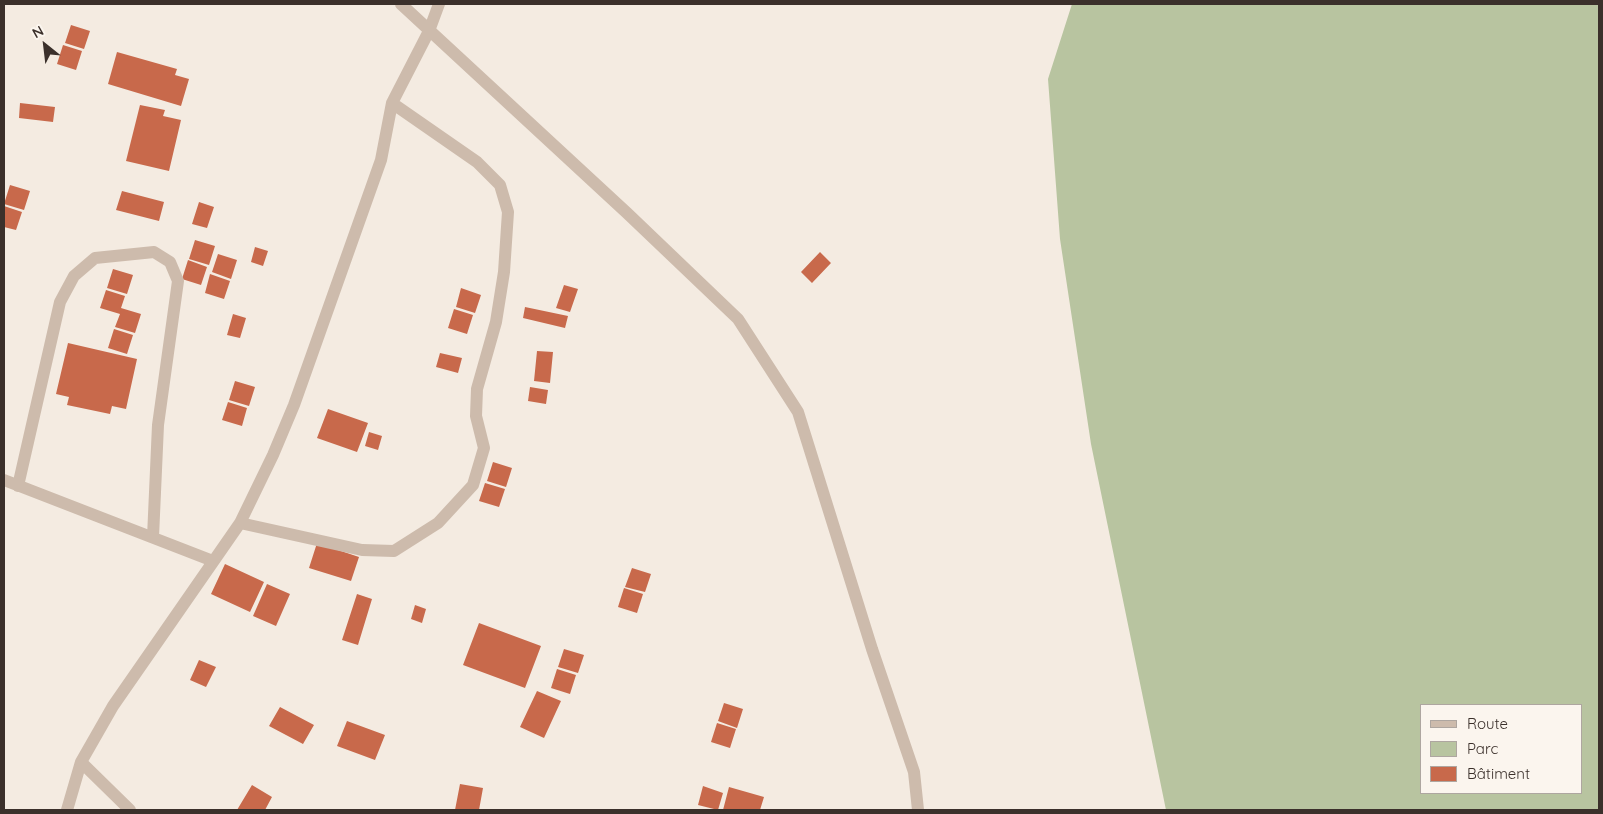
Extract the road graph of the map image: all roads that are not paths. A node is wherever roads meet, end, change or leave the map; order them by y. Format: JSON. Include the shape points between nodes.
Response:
{"nodes":[{"id":1,"x":401,"y":4,"type":"edge"},
{"id":2,"x":439,"y":4,"type":"edge"},
{"id":3,"x":429,"y":31,"type":"junction"},
{"id":4,"x":392,"y":103,"type":"junction"},
{"id":5,"x":4,"y":480,"type":"edge"},
{"id":6,"x":18,"y":486,"type":"junction"},
{"id":7,"x":240,"y":523,"type":"junction"},
{"id":8,"x":153,"y":537,"type":"junction"},
{"id":9,"x":213,"y":561,"type":"junction"},
{"id":10,"x":81,"y":762,"type":"junction"},
{"id":11,"x":67,"y":810,"type":"edge"},
{"id":12,"x":130,"y":810,"type":"edge"},
{"id":13,"x":918,"y":810,"type":"edge"}],
"edges":[{"from":1,"to":3,"type":"street"},
{"from":2,"to":3,"type":"street"},
{"from":3,"to":4,"type":"street"},
{"from":3,"to":13,"type":"street","via":[[738,319],[798,412],[914,772]]},
{"from":4,"to":7,"type":"street","via":[[381,160],[294,405]]},
{"from":4,"to":7,"type":"street","via":[[476,162],[500,185],[508,212],[504,272],[496,322],[477,389],[476,416],[484,448],[473,485],[438,523],[394,552],[362,550]]},
{"from":5,"to":6,"type":"street"},
{"from":6,"to":8,"type":"street"},
{"from":6,"to":8,"type":"street","via":[[60,302],[74,276],[95,258],[154,252],[170,262],[178,281],[158,425]]},
{"from":7,"to":9,"type":"street"},
{"from":8,"to":9,"type":"street"},
{"from":9,"to":10,"type":"street","via":[[113,706]]},
{"from":10,"to":11,"type":"street"},
{"from":10,"to":12,"type":"street"}]}
